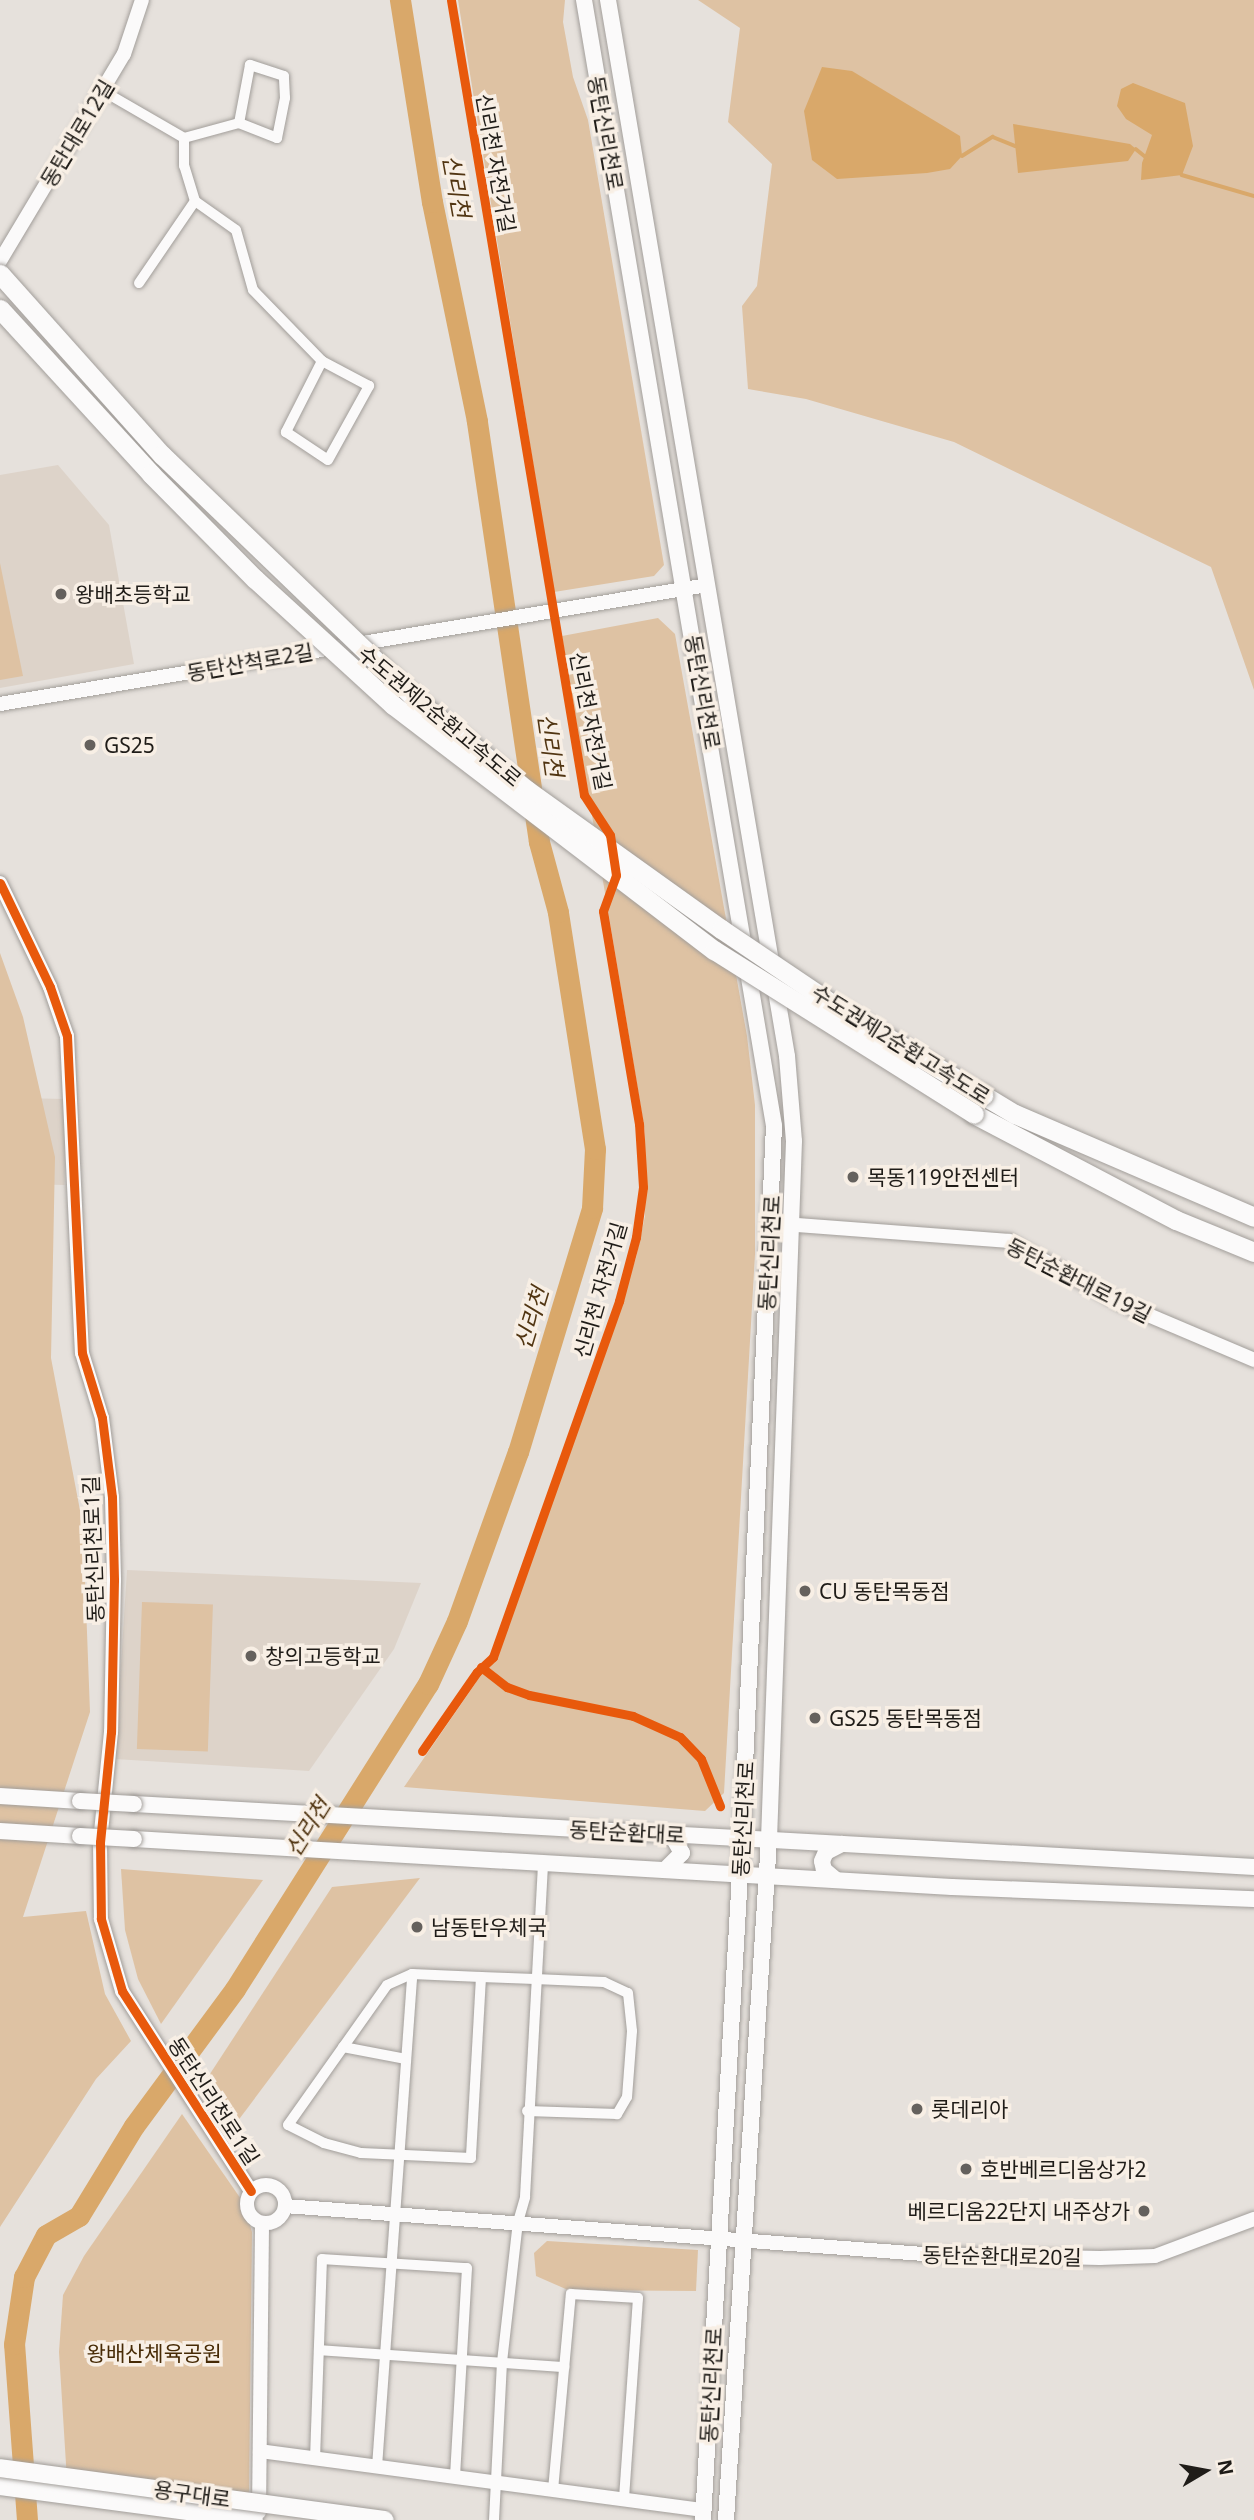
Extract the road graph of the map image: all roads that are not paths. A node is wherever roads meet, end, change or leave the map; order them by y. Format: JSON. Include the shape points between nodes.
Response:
{"nodes":[{"id":1,"x":142,"y":0,"type":"edge"},
{"id":2,"x":583,"y":0,"type":"edge"},
{"id":3,"x":608,"y":0,"type":"edge"},
{"id":4,"x":103,"y":91,"type":"junction"},
{"id":5,"x":239,"y":123,"type":"junction"},
{"id":6,"x":184,"y":138,"type":"junction"},
{"id":7,"x":195,"y":201,"type":"junction"},
{"id":8,"x":0,"y":261,"type":"edge"},
{"id":9,"x":0,"y":274,"type":"edge"},
{"id":10,"x":139,"y":283,"type":"dead end"},
{"id":11,"x":0,"y":309,"type":"edge"},
{"id":12,"x":322,"y":361,"type":"junction"},
{"id":13,"x":696,"y":518,"type":"junction"},
{"id":14,"x":674,"y":525,"type":"junction"},
{"id":15,"x":707,"y":585,"type":"junction"},
{"id":16,"x":685,"y":588,"type":"junction"},
{"id":17,"x":717,"y":643,"type":"junction"},
{"id":18,"x":695,"y":649,"type":"junction"},
{"id":19,"x":0,"y":705,"type":"edge"},
{"id":20,"x":0,"y":883,"type":"edge"},
{"id":21,"x":774,"y":1148,"type":"junction"},
{"id":22,"x":795,"y":1152,"type":"junction"},
{"id":23,"x":1254,"y":1217,"type":"edge"},
{"id":24,"x":771,"y":1223,"type":"junction"},
{"id":25,"x":793,"y":1224,"type":"junction"},
{"id":26,"x":1254,"y":1252,"type":"edge"},
{"id":27,"x":767,"y":1292,"type":"junction"},
{"id":28,"x":790,"y":1298,"type":"junction"},
{"id":29,"x":1254,"y":1360,"type":"edge"},
{"id":30,"x":746,"y":1751,"type":"junction"},
{"id":31,"x":772,"y":1752,"type":"junction"},
{"id":32,"x":0,"y":1796,"type":"edge"},
{"id":33,"x":0,"y":1831,"type":"edge"},
{"id":34,"x":671,"y":1834,"type":"junction"},
{"id":35,"x":742,"y":1838,"type":"junction"},
{"id":36,"x":769,"y":1840,"type":"junction"},
{"id":37,"x":842,"y":1844,"type":"junction"},
{"id":38,"x":543,"y":1862,"type":"junction"},
{"id":39,"x":1254,"y":1867,"type":"edge"},
{"id":40,"x":666,"y":1870,"type":"junction"},
{"id":41,"x":740,"y":1874,"type":"junction"},
{"id":42,"x":767,"y":1876,"type":"junction"},
{"id":43,"x":836,"y":1880,"type":"junction"},
{"id":44,"x":1254,"y":1899,"type":"edge"},
{"id":45,"x":736,"y":1953,"type":"junction"},
{"id":46,"x":762,"y":1955,"type":"junction"},
{"id":47,"x":412,"y":1974,"type":"junction"},
{"id":48,"x":481,"y":1977,"type":"junction"},
{"id":49,"x":535,"y":1979,"type":"junction"},
{"id":50,"x":343,"y":2048,"type":"junction"},
{"id":51,"x":406,"y":2059,"type":"junction"},
{"id":52,"x":527,"y":2111,"type":"junction"},
{"id":53,"x":399,"y":2155,"type":"junction"},
{"id":54,"x":251,"y":2191,"type":"junction"},
{"id":55,"x":285,"y":2206,"type":"junction"},
{"id":56,"x":395,"y":2216,"type":"junction"},
{"id":57,"x":1254,"y":2219,"type":"edge"},
{"id":58,"x":517,"y":2222,"type":"junction"},
{"id":59,"x":262,"y":2223,"type":"junction"},
{"id":60,"x":720,"y":2238,"type":"junction"},
{"id":61,"x":744,"y":2241,"type":"junction"},
{"id":62,"x":391,"y":2263,"type":"junction"},
{"id":63,"x":319,"y":2350,"type":"junction"},
{"id":64,"x":385,"y":2355,"type":"junction"},
{"id":65,"x":462,"y":2360,"type":"junction"},
{"id":66,"x":502,"y":2362,"type":"junction"},
{"id":67,"x":564,"y":2367,"type":"junction"},
{"id":68,"x":260,"y":2451,"type":"junction"},
{"id":69,"x":315,"y":2459,"type":"junction"},
{"id":70,"x":377,"y":2467,"type":"junction"},
{"id":71,"x":0,"y":2468,"type":"edge"},
{"id":72,"x":455,"y":2477,"type":"junction"},
{"id":73,"x":497,"y":2482,"type":"junction"},
{"id":74,"x":0,"y":2486,"type":"edge"},
{"id":75,"x":553,"y":2490,"type":"junction"},
{"id":76,"x":624,"y":2500,"type":"junction"},
{"id":77,"x":703,"y":2515,"type":"edge"},
{"id":78,"x":257,"y":2520,"type":"edge"},
{"id":79,"x":384,"y":2520,"type":"edge"},
{"id":80,"x":494,"y":2520,"type":"edge"},
{"id":81,"x":726,"y":2520,"type":"edge"}],
"edges":[{"from":1,"to":4,"type":"street","name":"동탄대로12길","via":[[124,54]]},
{"from":2,"to":14,"type":"main road","name":"동탄신리천로"},
{"from":3,"to":13,"type":"main road","name":"동탄신리천로"},
{"from":4,"to":6,"type":"street"},
{"from":4,"to":8,"type":"street","name":"동탄대로12길"},
{"from":5,"to":5,"type":"street","via":[[277,138],[284,76],[250,65]]},
{"from":5,"to":6,"type":"street"},
{"from":6,"to":7,"type":"street","via":[[184,166]]},
{"from":7,"to":10,"type":"street"},
{"from":7,"to":12,"type":"street","via":[[236,230],[254,290]]},
{"from":9,"to":23,"type":"highway","name":"수도권제2순환고속도로","bridge":true,"via":[[162,455],[420,703],[527,790],[835,1006],[1015,1114]]},
{"from":11,"to":26,"type":"highway","name":"수도권제2순환고속도로","bridge":true,"via":[[151,474],[255,579],[393,705],[714,950],[974,1114],[1176,1220]]},
{"from":12,"to":12,"type":"street","via":[[286,432],[328,460],[369,386]]},
{"from":13,"to":14,"type":"main road","via":[[686,530]]},
{"from":13,"to":15,"type":"main road","name":"동탄신리천로"},
{"from":14,"to":16,"type":"main road","name":"동탄신리천로"},
{"from":15,"to":16,"type":"street","name":"동탄산척로2길"},
{"from":15,"to":17,"type":"main road","name":"동탄신리천로"},
{"from":16,"to":18,"type":"main road","name":"동탄신리천로"},
{"from":16,"to":19,"type":"street","name":"동탄산척로2길"},
{"from":17,"to":18,"type":"main road","via":[[704,639]]},
{"from":17,"to":22,"type":"main road","name":"동탄신리천로","via":[[787,1056]]},
{"from":18,"to":21,"type":"main road","name":"동탄신리천로","via":[[769,1077]]},
{"from":20,"to":54,"type":"street","name":"동탄신리천로1길","via":[[50,987],[67,1036],[82,1353],[102,1418],[112,1497],[111,1732],[100,1842],[102,1919],[122,1991]]},
{"from":21,"to":22,"type":"main road","via":[[783,1162]]},
{"from":21,"to":24,"type":"main road","name":"동탄신리천로"},
{"from":22,"to":25,"type":"main road","name":"동탄신리천로"},
{"from":24,"to":25,"type":"street","name":"동탄순환대로19길"},
{"from":24,"to":27,"type":"main road","name":"동탄신리천로"},
{"from":25,"to":28,"type":"main road","name":"동탄신리천로"},
{"from":25,"to":29,"type":"street","name":"동탄순환대로19길","via":[[1009,1241],[1120,1303]]},
{"from":27,"to":28,"type":"main road","via":[[781,1282]]},
{"from":27,"to":30,"type":"main road","name":"동탄신리천로"},
{"from":28,"to":31,"type":"main road","name":"동탄신리천로"},
{"from":30,"to":31,"type":"main road","via":[[759,1763]]},
{"from":30,"to":35,"type":"main road","name":"동탄신리천로"},
{"from":31,"to":36,"type":"main road","name":"동탄신리천로"},
{"from":32,"to":34,"type":"main road","name":"동탄순환대로","bridge":true},
{"from":33,"to":38,"type":"main road","name":"동탄순환대로","bridge":true},
{"from":34,"to":35,"type":"main road","name":"동탄순환대로"},
{"from":34,"to":40,"type":"main road","via":[[682,1853]]},
{"from":35,"to":36,"type":"main road","name":"동탄순환대로"},
{"from":35,"to":41,"type":"main road","name":"동탄신리천로"},
{"from":36,"to":37,"type":"main road","name":"동탄순환대로"},
{"from":36,"to":42,"type":"main road","name":"동탄신리천로"},
{"from":37,"to":39,"type":"main road","name":"동탄순환대로"},
{"from":37,"to":43,"type":"main road","via":[[826,1852],[822,1861],[824,1870]]},
{"from":38,"to":40,"type":"main road","name":"동탄순환대로"},
{"from":38,"to":49,"type":"street"},
{"from":40,"to":41,"type":"main road","name":"동탄순환대로"},
{"from":41,"to":42,"type":"main road","name":"동탄순환대로"},
{"from":41,"to":45,"type":"main road","name":"동탄신리천로"},
{"from":42,"to":43,"type":"main road","name":"동탄순환대로"},
{"from":42,"to":46,"type":"main road","name":"동탄신리천로"},
{"from":43,"to":44,"type":"main road","name":"동탄순환대로"},
{"from":45,"to":46,"type":"main road","via":[[748,1939],[757,1942]]},
{"from":45,"to":60,"type":"main road","name":"동탄신리천로"},
{"from":46,"to":61,"type":"main road","name":"동탄신리천로"},
{"from":47,"to":48,"type":"street"},
{"from":47,"to":50,"type":"street","via":[[387,1985]]},
{"from":47,"to":51,"type":"street"},
{"from":48,"to":49,"type":"street"},
{"from":48,"to":53,"type":"street","via":[[471,2158]]},
{"from":49,"to":52,"type":"street"},
{"from":49,"to":52,"type":"street","via":[[604,1982],[628,1993],[632,2031],[627,2097],[617,2114]]},
{"from":50,"to":51,"type":"street"},
{"from":50,"to":53,"type":"street","via":[[288,2125],[348,2150]]},
{"from":51,"to":53,"type":"street"},
{"from":52,"to":58,"type":"street","via":[[525,2197]]},
{"from":53,"to":56,"type":"street"},
{"from":54,"to":55,"type":"street","name":"동탄신리천로1길","via":[[262,2185],[274,2186]]},
{"from":54,"to":59,"type":"street","name":"동탄신리천로1길","via":[[248,2213]]},
{"from":55,"to":56,"type":"street"},
{"from":55,"to":59,"type":"street","via":[[275,2221]]},
{"from":56,"to":58,"type":"street"},
{"from":56,"to":62,"type":"street"},
{"from":57,"to":61,"type":"street","name":"동탄순환대로20길","via":[[1155,2256],[924,2254]]},
{"from":58,"to":60,"type":"street"},
{"from":58,"to":66,"type":"street"},
{"from":59,"to":68,"type":"street"},
{"from":60,"to":61,"type":"street"},
{"from":60,"to":77,"type":"main road","name":"동탄신리천로"},
{"from":61,"to":81,"type":"main road","name":"동탄신리천로"},
{"from":62,"to":63,"type":"street","via":[[321,2259]]},
{"from":62,"to":64,"type":"street"},
{"from":62,"to":65,"type":"street","via":[[467,2268]]},
{"from":63,"to":64,"type":"street"},
{"from":63,"to":69,"type":"street"},
{"from":64,"to":65,"type":"street"},
{"from":64,"to":70,"type":"street"},
{"from":65,"to":66,"type":"street"},
{"from":65,"to":72,"type":"street"},
{"from":66,"to":67,"type":"street"},
{"from":66,"to":73,"type":"street"},
{"from":67,"to":75,"type":"street"},
{"from":67,"to":76,"type":"street","via":[[571,2294],[638,2298]]},
{"from":68,"to":69,"type":"street"},
{"from":68,"to":78,"type":"street"},
{"from":69,"to":70,"type":"street"},
{"from":70,"to":72,"type":"street"},
{"from":71,"to":79,"type":"highway","name":"용구대로","bridge":true},
{"from":72,"to":73,"type":"street"},
{"from":73,"to":75,"type":"street"},
{"from":73,"to":80,"type":"street"},
{"from":74,"to":78,"type":"highway","name":"용구대로"},
{"from":75,"to":76,"type":"street"},
{"from":76,"to":77,"type":"street"}]}
